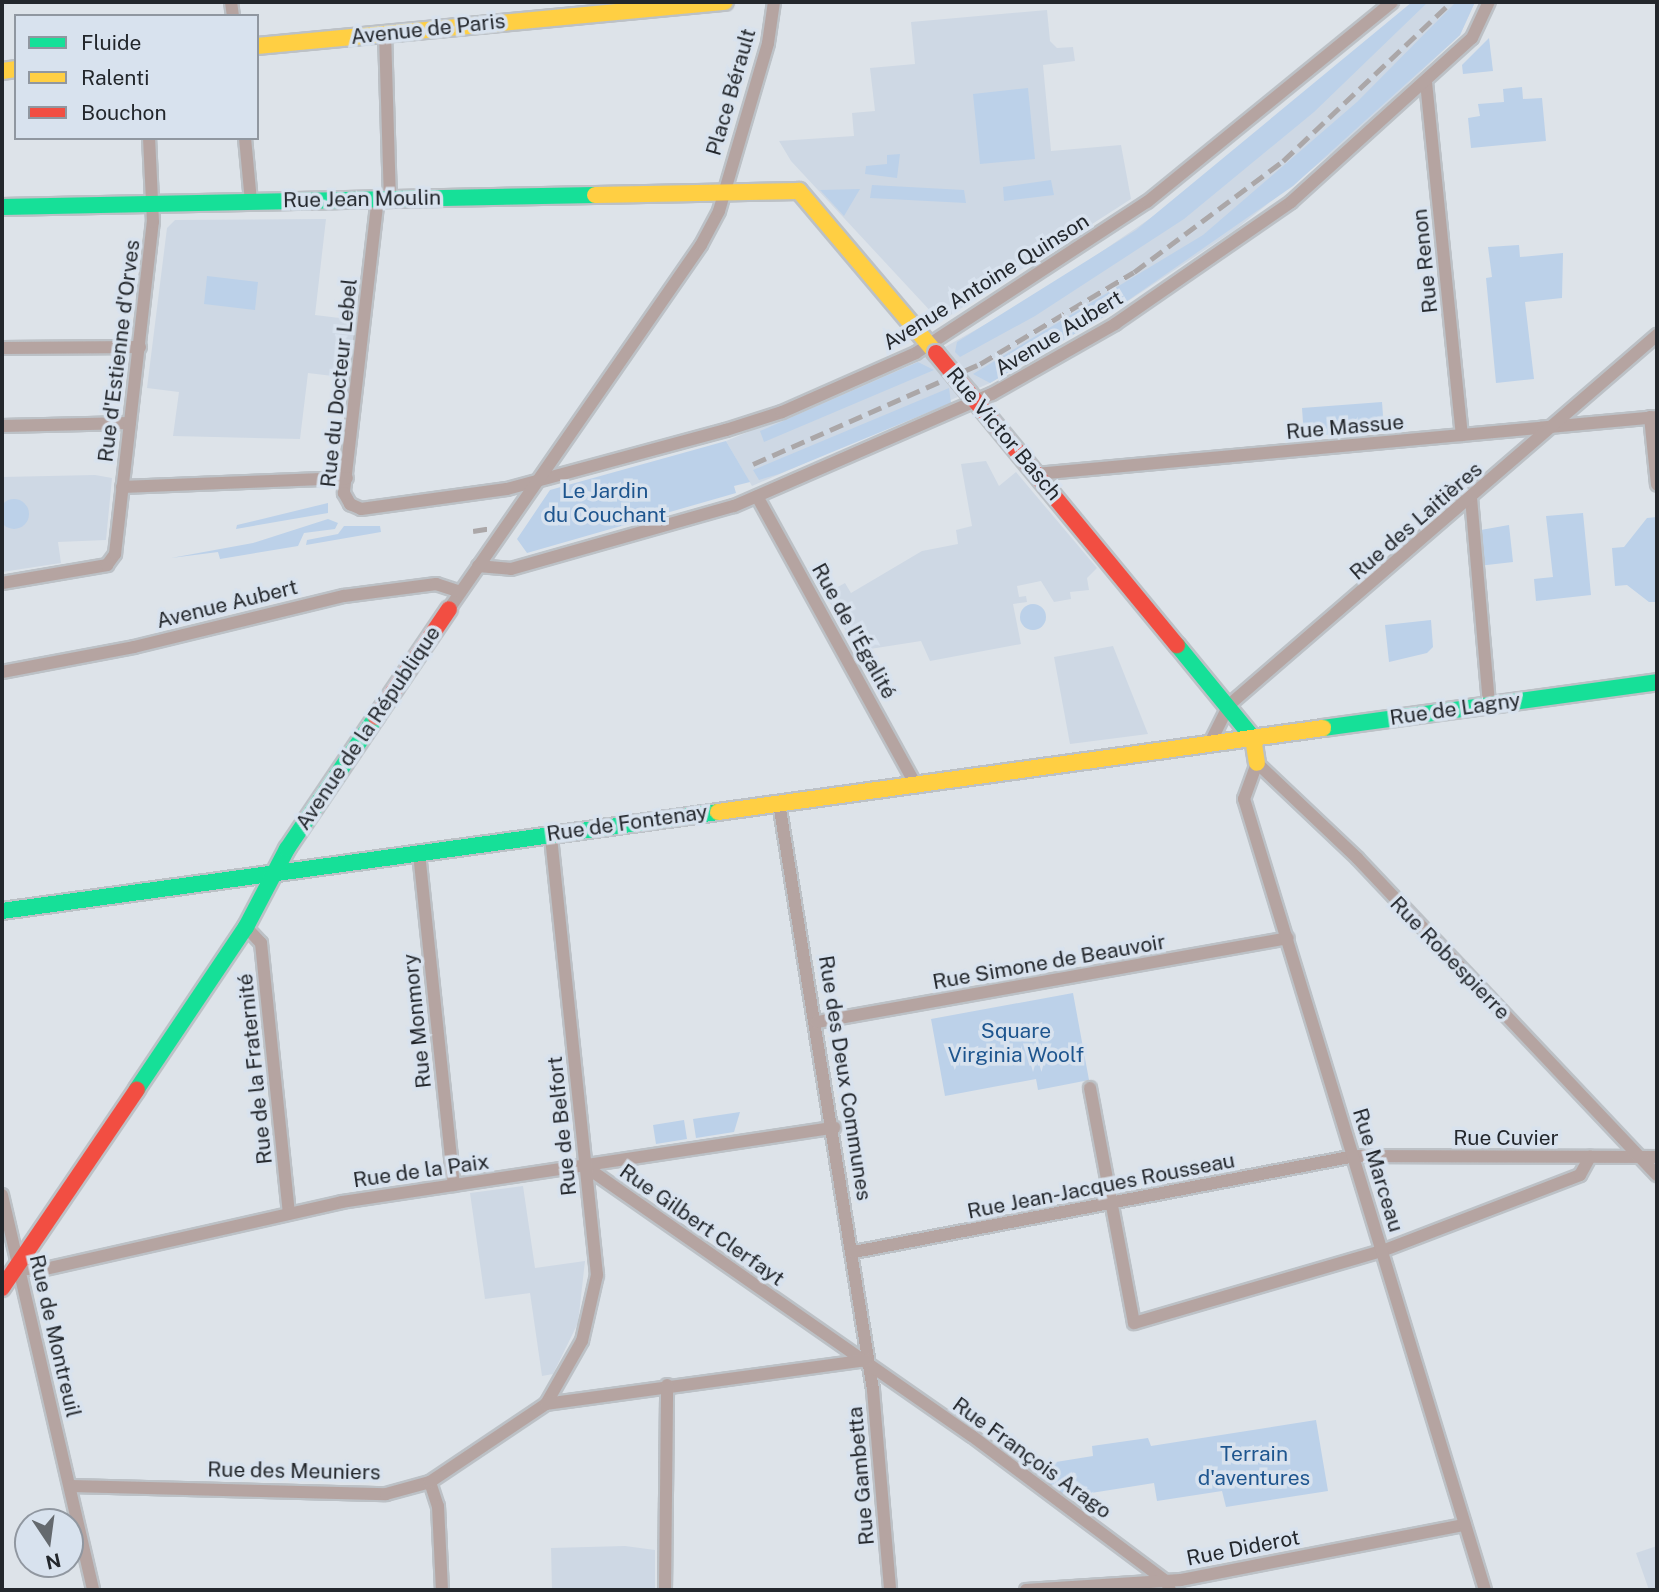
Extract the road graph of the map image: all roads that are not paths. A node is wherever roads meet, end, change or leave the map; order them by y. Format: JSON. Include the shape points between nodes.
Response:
{"nodes":[{"id":1,"x":725,"y":2,"type":"edge"},
{"id":2,"x":774,"y":2,"type":"edge"},
{"id":3,"x":1392,"y":2,"type":"edge"},
{"id":4,"x":1489,"y":2,"type":"edge"},
{"id":5,"x":678,"y":4,"type":"edge"},
{"id":6,"x":385,"y":33,"type":"junction"},
{"id":7,"x":259,"y":46,"type":"edge"},
{"id":8,"x":1426,"y":82,"type":"junction"},
{"id":9,"x":149,"y":140,"type":"edge"},
{"id":10,"x":245,"y":140,"type":"edge"},
{"id":11,"x":723,"y":192,"type":"junction"},
{"id":12,"x":384,"y":197,"type":"junction"},
{"id":13,"x":251,"y":201,"type":"junction"},
{"id":14,"x":154,"y":202,"type":"junction"},
{"id":15,"x":2,"y":207,"type":"edge"},
{"id":16,"x":1657,"y":335,"type":"edge"},
{"id":17,"x":140,"y":347,"type":"junction"},
{"id":18,"x":2,"y":348,"type":"edge"},
{"id":19,"x":932,"y":348,"type":"junction"},
{"id":20,"x":973,"y":398,"type":"junction"},
{"id":21,"x":1654,"y":417,"type":"edge"},
{"id":22,"x":130,"y":424,"type":"junction"},
{"id":23,"x":1552,"y":425,"type":"junction"},
{"id":24,"x":2,"y":426,"type":"edge"},
{"id":25,"x":1462,"y":435,"type":"junction"},
{"id":26,"x":1036,"y":474,"type":"junction"},
{"id":27,"x":346,"y":478,"type":"junction"},
{"id":28,"x":539,"y":481,"type":"junction"},
{"id":29,"x":1657,"y":485,"type":"edge"},
{"id":30,"x":122,"y":487,"type":"junction"},
{"id":31,"x":758,"y":498,"type":"junction"},
{"id":32,"x":1471,"y":498,"type":"junction"},
{"id":33,"x":478,"y":566,"type":"junction"},
{"id":34,"x":2,"y":583,"type":"edge"},
{"id":35,"x":460,"y":592,"type":"junction"},
{"id":36,"x":449,"y":609,"type":"joint"},
{"id":37,"x":2,"y":672,"type":"edge"},
{"id":38,"x":1657,"y":682,"type":"edge"},
{"id":39,"x":1229,"y":705,"type":"junction"},
{"id":40,"x":1489,"y":705,"type":"junction"},
{"id":41,"x":1253,"y":738,"type":"junction"},
{"id":42,"x":1211,"y":741,"type":"junction"},
{"id":43,"x":1257,"y":763,"type":"junction"},
{"id":44,"x":915,"y":783,"type":"junction"},
{"id":45,"x":779,"y":803,"type":"junction"},
{"id":46,"x":551,"y":834,"type":"junction"},
{"id":47,"x":419,"y":853,"type":"junction"},
{"id":48,"x":274,"y":874,"type":"junction"},
{"id":49,"x":2,"y":911,"type":"edge"},
{"id":50,"x":246,"y":927,"type":"junction"},
{"id":51,"x":1288,"y":938,"type":"junction"},
{"id":52,"x":817,"y":1023,"type":"junction"},
{"id":53,"x":1090,"y":1088,"type":"dead end"},
{"id":54,"x":834,"y":1128,"type":"junction"},
{"id":55,"x":1354,"y":1156,"type":"junction"},
{"id":56,"x":1590,"y":1157,"type":"junction"},
{"id":57,"x":1641,"y":1157,"type":"junction"},
{"id":58,"x":1657,"y":1157,"type":"edge"},
{"id":59,"x":586,"y":1167,"type":"junction"},
{"id":60,"x":1657,"y":1175,"type":"edge"},
{"id":61,"x":454,"y":1185,"type":"junction"},
{"id":62,"x":2,"y":1195,"type":"edge"},
{"id":63,"x":1110,"y":1205,"type":"junction"},
{"id":64,"x":289,"y":1213,"type":"junction"},
{"id":65,"x":1382,"y":1251,"type":"junction"},
{"id":66,"x":854,"y":1252,"type":"junction"},
{"id":67,"x":17,"y":1269,"type":"junction"},
{"id":68,"x":2,"y":1288,"type":"edge"},
{"id":69,"x":2,"y":1300,"type":"edge"},
{"id":70,"x":866,"y":1360,"type":"junction"},
{"id":71,"x":667,"y":1385,"type":"junction"},
{"id":72,"x":546,"y":1404,"type":"junction"},
{"id":73,"x":430,"y":1482,"type":"junction"},
{"id":74,"x":71,"y":1486,"type":"junction"},
{"id":75,"x":1465,"y":1525,"type":"junction"},
{"id":76,"x":1168,"y":1586,"type":"edge"},
{"id":77,"x":93,"y":1590,"type":"edge"},
{"id":78,"x":442,"y":1590,"type":"edge"},
{"id":79,"x":664,"y":1590,"type":"edge"},
{"id":80,"x":890,"y":1590,"type":"edge"},
{"id":81,"x":1026,"y":1590,"type":"edge"},
{"id":82,"x":1485,"y":1590,"type":"edge"}],
"edges":[{"from":1,"to":5,"type":"street","name":"Avenue de Paris"},
{"from":2,"to":11,"type":"street","name":"Place Bérault","via":[[768,43]]},
{"from":3,"to":19,"type":"street","name":"Avenue Antoine Quinson","via":[[1147,202]]},
{"from":4,"to":8,"type":"street","name":"Avenue Aubert","via":[[1472,38]]},
{"from":5,"to":6,"type":"street","name":"Avenue de Paris"},
{"from":6,"to":7,"type":"street","name":"Avenue de Paris"},
{"from":6,"to":12,"type":"street","name":"Rue du Docteur Lebel"},
{"from":8,"to":20,"type":"street","name":"Avenue Aubert","via":[[1247,236],[1115,324]]},
{"from":8,"to":25,"type":"street","name":"Rue Renon"},
{"from":9,"to":14,"type":"street","name":"Rue d'Estienne d'Orves"},
{"from":10,"to":13,"type":"street"},
{"from":11,"to":12,"type":"street","name":"Rue Jean Moulin"},
{"from":11,"to":19,"type":"street","name":"Rue Victor Basch","via":[[799,191]]},
{"from":11,"to":28,"type":"street","name":"Avenue de la République","via":[[701,245]]},
{"from":12,"to":13,"type":"street","name":"Rue Jean Moulin"},
{"from":12,"to":27,"type":"street","name":"Rue du Docteur Lebel"},
{"from":13,"to":14,"type":"street","name":"Rue Jean Moulin"},
{"from":14,"to":15,"type":"street","name":"Rue Jean Moulin"},
{"from":14,"to":17,"type":"street","name":"Rue d'Estienne d'Orves"},
{"from":16,"to":23,"type":"street","name":"Rue des Laitières"},
{"from":17,"to":18,"type":"street"},
{"from":17,"to":22,"type":"street","name":"Rue d'Estienne d'Orves"},
{"from":19,"to":20,"type":"street","name":"Rue Victor Basch","bridge":true},
{"from":19,"to":28,"type":"street","name":"Avenue Antoine Quinson","via":[[782,412]]},
{"from":20,"to":26,"type":"street","name":"Rue Victor Basch"},
{"from":20,"to":31,"type":"street","name":"Avenue Aubert"},
{"from":21,"to":23,"type":"street","name":"Rue Massue"},
{"from":21,"to":29,"type":"street"},
{"from":22,"to":24,"type":"street"},
{"from":22,"to":30,"type":"street","name":"Rue d'Estienne d'Orves"},
{"from":23,"to":25,"type":"street","name":"Rue Massue"},
{"from":23,"to":32,"type":"street","name":"Rue des Laitières"},
{"from":25,"to":26,"type":"street","name":"Rue Massue"},
{"from":26,"to":39,"type":"street","name":"Rue Victor Basch"},
{"from":27,"to":28,"type":"street","name":"Rue du Docteur Lebel","via":[[346,500],[354,508]]},
{"from":27,"to":30,"type":"street"},
{"from":28,"to":33,"type":"street","name":"Avenue de la République"},
{"from":30,"to":34,"type":"street","name":"Rue d'Estienne d'Orves","via":[[115,554],[107,565]]},
{"from":31,"to":33,"type":"street","name":"Avenue Aubert","via":[[511,569]]},
{"from":31,"to":44,"type":"street","name":"Rue de l'Égalité"},
{"from":32,"to":39,"type":"street","name":"Rue des Laitières"},
{"from":32,"to":40,"type":"street"},
{"from":33,"to":35,"type":"street","name":"Avenue de la République"},
{"from":35,"to":36,"type":"street","name":"Avenue de la République"},
{"from":35,"to":37,"type":"street","name":"Avenue Aubert","via":[[436,584],[344,596]]},
{"from":36,"to":48,"type":"street","name":"Avenue de la République"},
{"from":38,"to":40,"type":"street","name":"Rue de Lagny"},
{"from":39,"to":41,"type":"street","name":"Rue Victor Basch"},
{"from":39,"to":42,"type":"street","name":"Rue des Laitières"},
{"from":40,"to":41,"type":"street","name":"Rue de Lagny"},
{"from":41,"to":42,"type":"street","name":"Rue de Fontenay"},
{"from":41,"to":43,"type":"street"},
{"from":42,"to":44,"type":"street","name":"Rue de Fontenay"},
{"from":43,"to":51,"type":"street","name":"Rue Marceau","via":[[1244,799]]},
{"from":43,"to":57,"type":"street","name":"Rue Robespierre","via":[[1357,859]]},
{"from":44,"to":45,"type":"street","name":"Rue de Fontenay"},
{"from":45,"to":46,"type":"street","name":"Rue de Fontenay"},
{"from":45,"to":52,"type":"street","name":"Rue des Deux Communes"},
{"from":46,"to":47,"type":"street","name":"Rue de Fontenay"},
{"from":46,"to":59,"type":"street","name":"Rue de Belfort"},
{"from":47,"to":48,"type":"street","name":"Rue de Fontenay"},
{"from":47,"to":61,"type":"street","name":"Rue Monmory"},
{"from":48,"to":49,"type":"street","name":"Rue de Fontenay"},
{"from":48,"to":50,"type":"street","name":"Avenue de la République"},
{"from":50,"to":64,"type":"street","name":"Rue de la Fraternité","via":[[261,943]]},
{"from":50,"to":67,"type":"street","name":"Avenue de la République"},
{"from":51,"to":52,"type":"street","name":"Rue Simone de Beauvoir"},
{"from":51,"to":55,"type":"street","name":"Rue Marceau"},
{"from":52,"to":54,"type":"street","name":"Rue des Deux Communes"},
{"from":53,"to":63,"type":"street"},
{"from":54,"to":59,"type":"street","name":"Rue de la Paix"},
{"from":54,"to":66,"type":"street","name":"Rue des Deux Communes"},
{"from":55,"to":56,"type":"street","name":"Rue Cuvier"},
{"from":55,"to":63,"type":"street","name":"Rue Jean-Jacques Rousseau"},
{"from":55,"to":65,"type":"street","name":"Rue Marceau"},
{"from":56,"to":57,"type":"street","name":"Rue Cuvier"},
{"from":56,"to":65,"type":"street","via":[[1580,1175]]},
{"from":57,"to":58,"type":"street","name":"Rue Cuvier"},
{"from":57,"to":60,"type":"street","name":"Rue Robespierre"},
{"from":59,"to":61,"type":"street","name":"Rue de la Paix"},
{"from":59,"to":70,"type":"street","name":"Rue Gilbert Clerfayt","via":[[772,1294],[837,1346]]},
{"from":59,"to":72,"type":"street","name":"Rue de Belfort","via":[[597,1275],[582,1341]]},
{"from":61,"to":64,"type":"street","name":"Rue de la Paix"},
{"from":62,"to":67,"type":"street","name":"Rue de Montreuil"},
{"from":63,"to":65,"type":"street","via":[[1134,1323]]},
{"from":63,"to":66,"type":"street","name":"Rue Jean-Jacques Rousseau"},
{"from":64,"to":67,"type":"street","name":"Rue de la Paix","via":[[45,1269]]},
{"from":65,"to":75,"type":"street","name":"Rue Marceau"},
{"from":66,"to":70,"type":"street","name":"Rue des Deux Communes"},
{"from":67,"to":68,"type":"street","name":"Avenue de la République"},
{"from":67,"to":69,"type":"street","name":"Avenue de la République"},
{"from":67,"to":74,"type":"street","name":"Rue de Montreuil"},
{"from":70,"to":71,"type":"street","name":"Rue des Meuniers"},
{"from":70,"to":76,"type":"street","name":"Rue François Arago"},
{"from":70,"to":80,"type":"street","name":"Rue Gambetta","via":[[873,1390]]},
{"from":71,"to":72,"type":"street","name":"Rue des Meuniers"},
{"from":71,"to":79,"type":"street"},
{"from":72,"to":73,"type":"street","name":"Rue des Meuniers"},
{"from":73,"to":74,"type":"street","name":"Rue des Meuniers","via":[[386,1494]]},
{"from":73,"to":78,"type":"street","via":[[438,1506]]},
{"from":74,"to":77,"type":"street","name":"Rue de Montreuil"},
{"from":75,"to":76,"type":"street","name":"Rue Diderot"},
{"from":75,"to":82,"type":"street","name":"Rue Marceau"},
{"from":76,"to":81,"type":"street","name":"Rue Diderot"}]}
